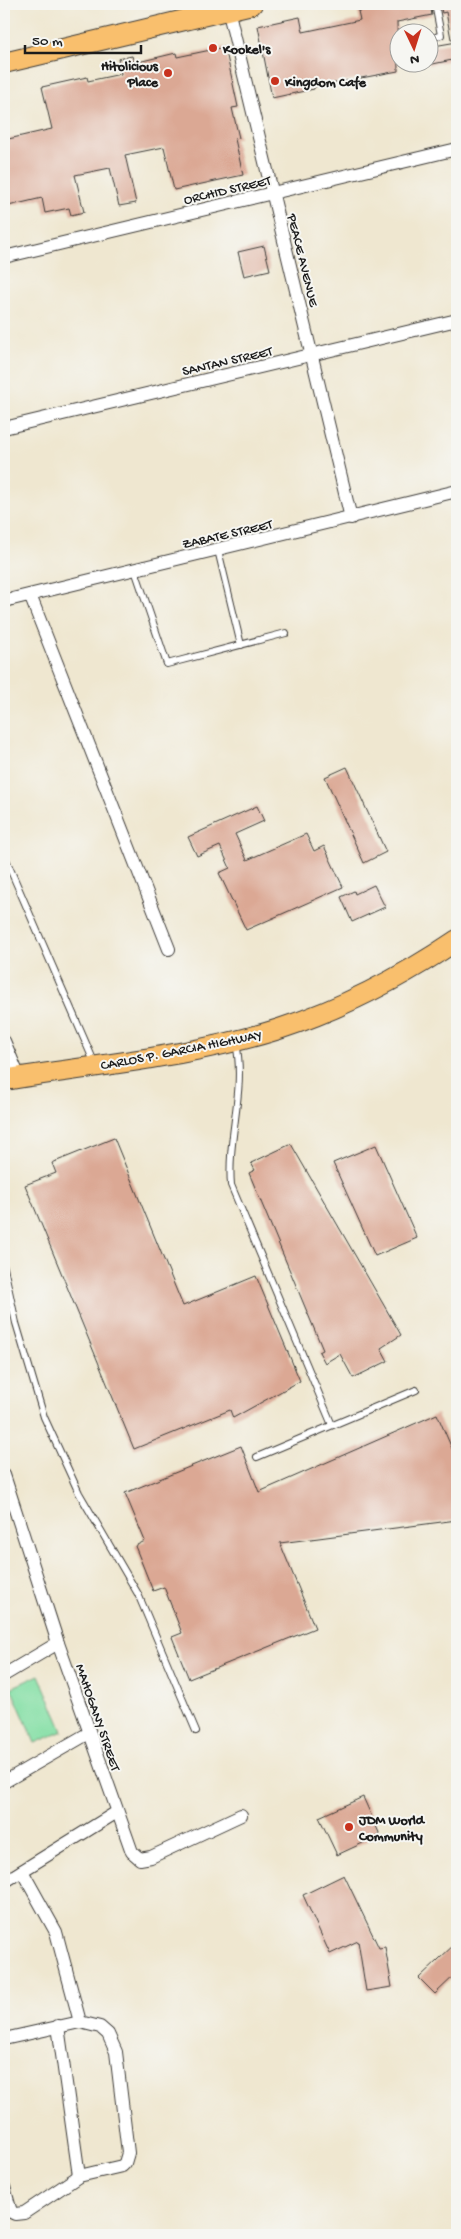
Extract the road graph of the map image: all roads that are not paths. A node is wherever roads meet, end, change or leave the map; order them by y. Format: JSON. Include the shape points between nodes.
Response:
{"nodes":[{"id":1,"x":252,"y":4,"type":"edge"},
{"id":2,"x":434,"y":4,"type":"edge"},
{"id":3,"x":228,"y":9,"type":"junction"},
{"id":4,"x":438,"y":38,"type":"edge"},
{"id":5,"x":4,"y":63,"type":"edge"},
{"id":6,"x":457,"y":149,"type":"edge"},
{"id":7,"x":273,"y":193,"type":"junction"},
{"id":8,"x":4,"y":257,"type":"edge"},
{"id":9,"x":457,"y":320,"type":"edge"},
{"id":10,"x":312,"y":355,"type":"junction"},
{"id":11,"x":4,"y":428,"type":"edge"},
{"id":12,"x":457,"y":491,"type":"edge"},
{"id":13,"x":351,"y":518,"type":"junction"},
{"id":14,"x":218,"y":550,"type":"junction"},
{"id":15,"x":135,"y":570,"type":"junction"},
{"id":16,"x":30,"y":595,"type":"junction"},
{"id":17,"x":4,"y":601,"type":"edge"},
{"id":18,"x":286,"y":633,"type":"dead end"},
{"id":19,"x":241,"y":645,"type":"junction"},
{"id":20,"x":4,"y":855,"type":"edge"},
{"id":21,"x":457,"y":940,"type":"edge"},
{"id":22,"x":169,"y":949,"type":"dead end"},
{"id":23,"x":4,"y":1041,"type":"edge"},
{"id":24,"x":236,"y":1041,"type":"junction"},
{"id":25,"x":96,"y":1066,"type":"junction"},
{"id":26,"x":12,"y":1078,"type":"edge"},
{"id":27,"x":4,"y":1268,"type":"edge"},
{"id":28,"x":416,"y":1390,"type":"dead end"},
{"id":29,"x":332,"y":1425,"type":"junction"},
{"id":30,"x":257,"y":1457,"type":"dead end"},
{"id":31,"x":4,"y":1475,"type":"edge"},
{"id":32,"x":58,"y":1643,"type":"junction"},
{"id":33,"x":4,"y":1675,"type":"edge"},
{"id":34,"x":196,"y":1731,"type":"dead end"},
{"id":35,"x":89,"y":1733,"type":"junction"},
{"id":36,"x":4,"y":1782,"type":"edge"},
{"id":37,"x":117,"y":1812,"type":"junction"},
{"id":38,"x":241,"y":1815,"type":"dead end"},
{"id":39,"x":22,"y":1871,"type":"junction"},
{"id":40,"x":4,"y":1882,"type":"edge"},
{"id":41,"x":80,"y":2022,"type":"junction"},
{"id":42,"x":58,"y":2026,"type":"junction"},
{"id":43,"x":4,"y":2038,"type":"edge"},
{"id":44,"x":79,"y":2176,"type":"junction"},
{"id":45,"x":4,"y":2187,"type":"edge"}],
"edges":[{"from":1,"to":3,"type":"main road"},
{"from":2,"to":4,"type":"lane","via":[[441,31]]},
{"from":3,"to":5,"type":"main road","via":[[204,12]]},
{"from":3,"to":7,"type":"street","name":"PEACE AVENUE"},
{"from":6,"to":7,"type":"street","name":"ORCHID STREET"},
{"from":7,"to":8,"type":"street","name":"ORCHID STREET"},
{"from":7,"to":10,"type":"street","name":"PEACE AVENUE"},
{"from":9,"to":10,"type":"street","name":"SANTAN STREET"},
{"from":10,"to":11,"type":"street","name":"SANTAN STREET"},
{"from":10,"to":13,"type":"street","name":"PEACE AVENUE"},
{"from":12,"to":13,"type":"street","name":"ZABATE STREET"},
{"from":13,"to":14,"type":"street","name":"ZABATE STREET"},
{"from":14,"to":15,"type":"street","name":"ZABATE STREET"},
{"from":14,"to":19,"type":"lane"},
{"from":15,"to":16,"type":"street","name":"ZABATE STREET"},
{"from":15,"to":19,"type":"lane","via":[[166,664]]},
{"from":16,"to":17,"type":"street","name":"ZABATE STREET"},
{"from":16,"to":22,"type":"street"},
{"from":18,"to":19,"type":"lane"},
{"from":20,"to":25,"type":"lane"},
{"from":21,"to":24,"type":"main road","name":"CARLOS P. GARCIA HIGHWAY","via":[[372,992],[329,1011]]},
{"from":23,"to":26,"type":"street"},
{"from":24,"to":25,"type":"main road","name":"CARLOS P. GARCIA HIGHWAY"},
{"from":24,"to":29,"type":"lane","via":[[240,1068],[231,1184]]},
{"from":25,"to":26,"type":"main road","name":"CARLOS P. GARCIA HIGHWAY"},
{"from":27,"to":34,"type":"lane","via":[[16,1323],[44,1417],[79,1493],[138,1594]]},
{"from":28,"to":29,"type":"lane"},
{"from":29,"to":30,"type":"lane"},
{"from":31,"to":32,"type":"street","name":"MAHOGANY STREET"},
{"from":32,"to":33,"type":"street"},
{"from":32,"to":35,"type":"street","name":"MAHOGANY STREET"},
{"from":35,"to":36,"type":"street"},
{"from":35,"to":37,"type":"street","name":"MAHOGANY STREET"},
{"from":37,"to":38,"type":"street","name":"MAHOGANY STREET","via":[[128,1845],[140,1859],[151,1857]]},
{"from":37,"to":39,"type":"street"},
{"from":39,"to":40,"type":"street"},
{"from":39,"to":41,"type":"street","via":[[56,1932]]},
{"from":41,"to":42,"type":"street"},
{"from":41,"to":44,"type":"street","via":[[100,2027],[112,2041],[128,2153],[122,2166]]},
{"from":42,"to":43,"type":"street"},
{"from":42,"to":44,"type":"street"},
{"from":44,"to":45,"type":"street","via":[[31,2210],[20,2214],[11,2212]]}]}
